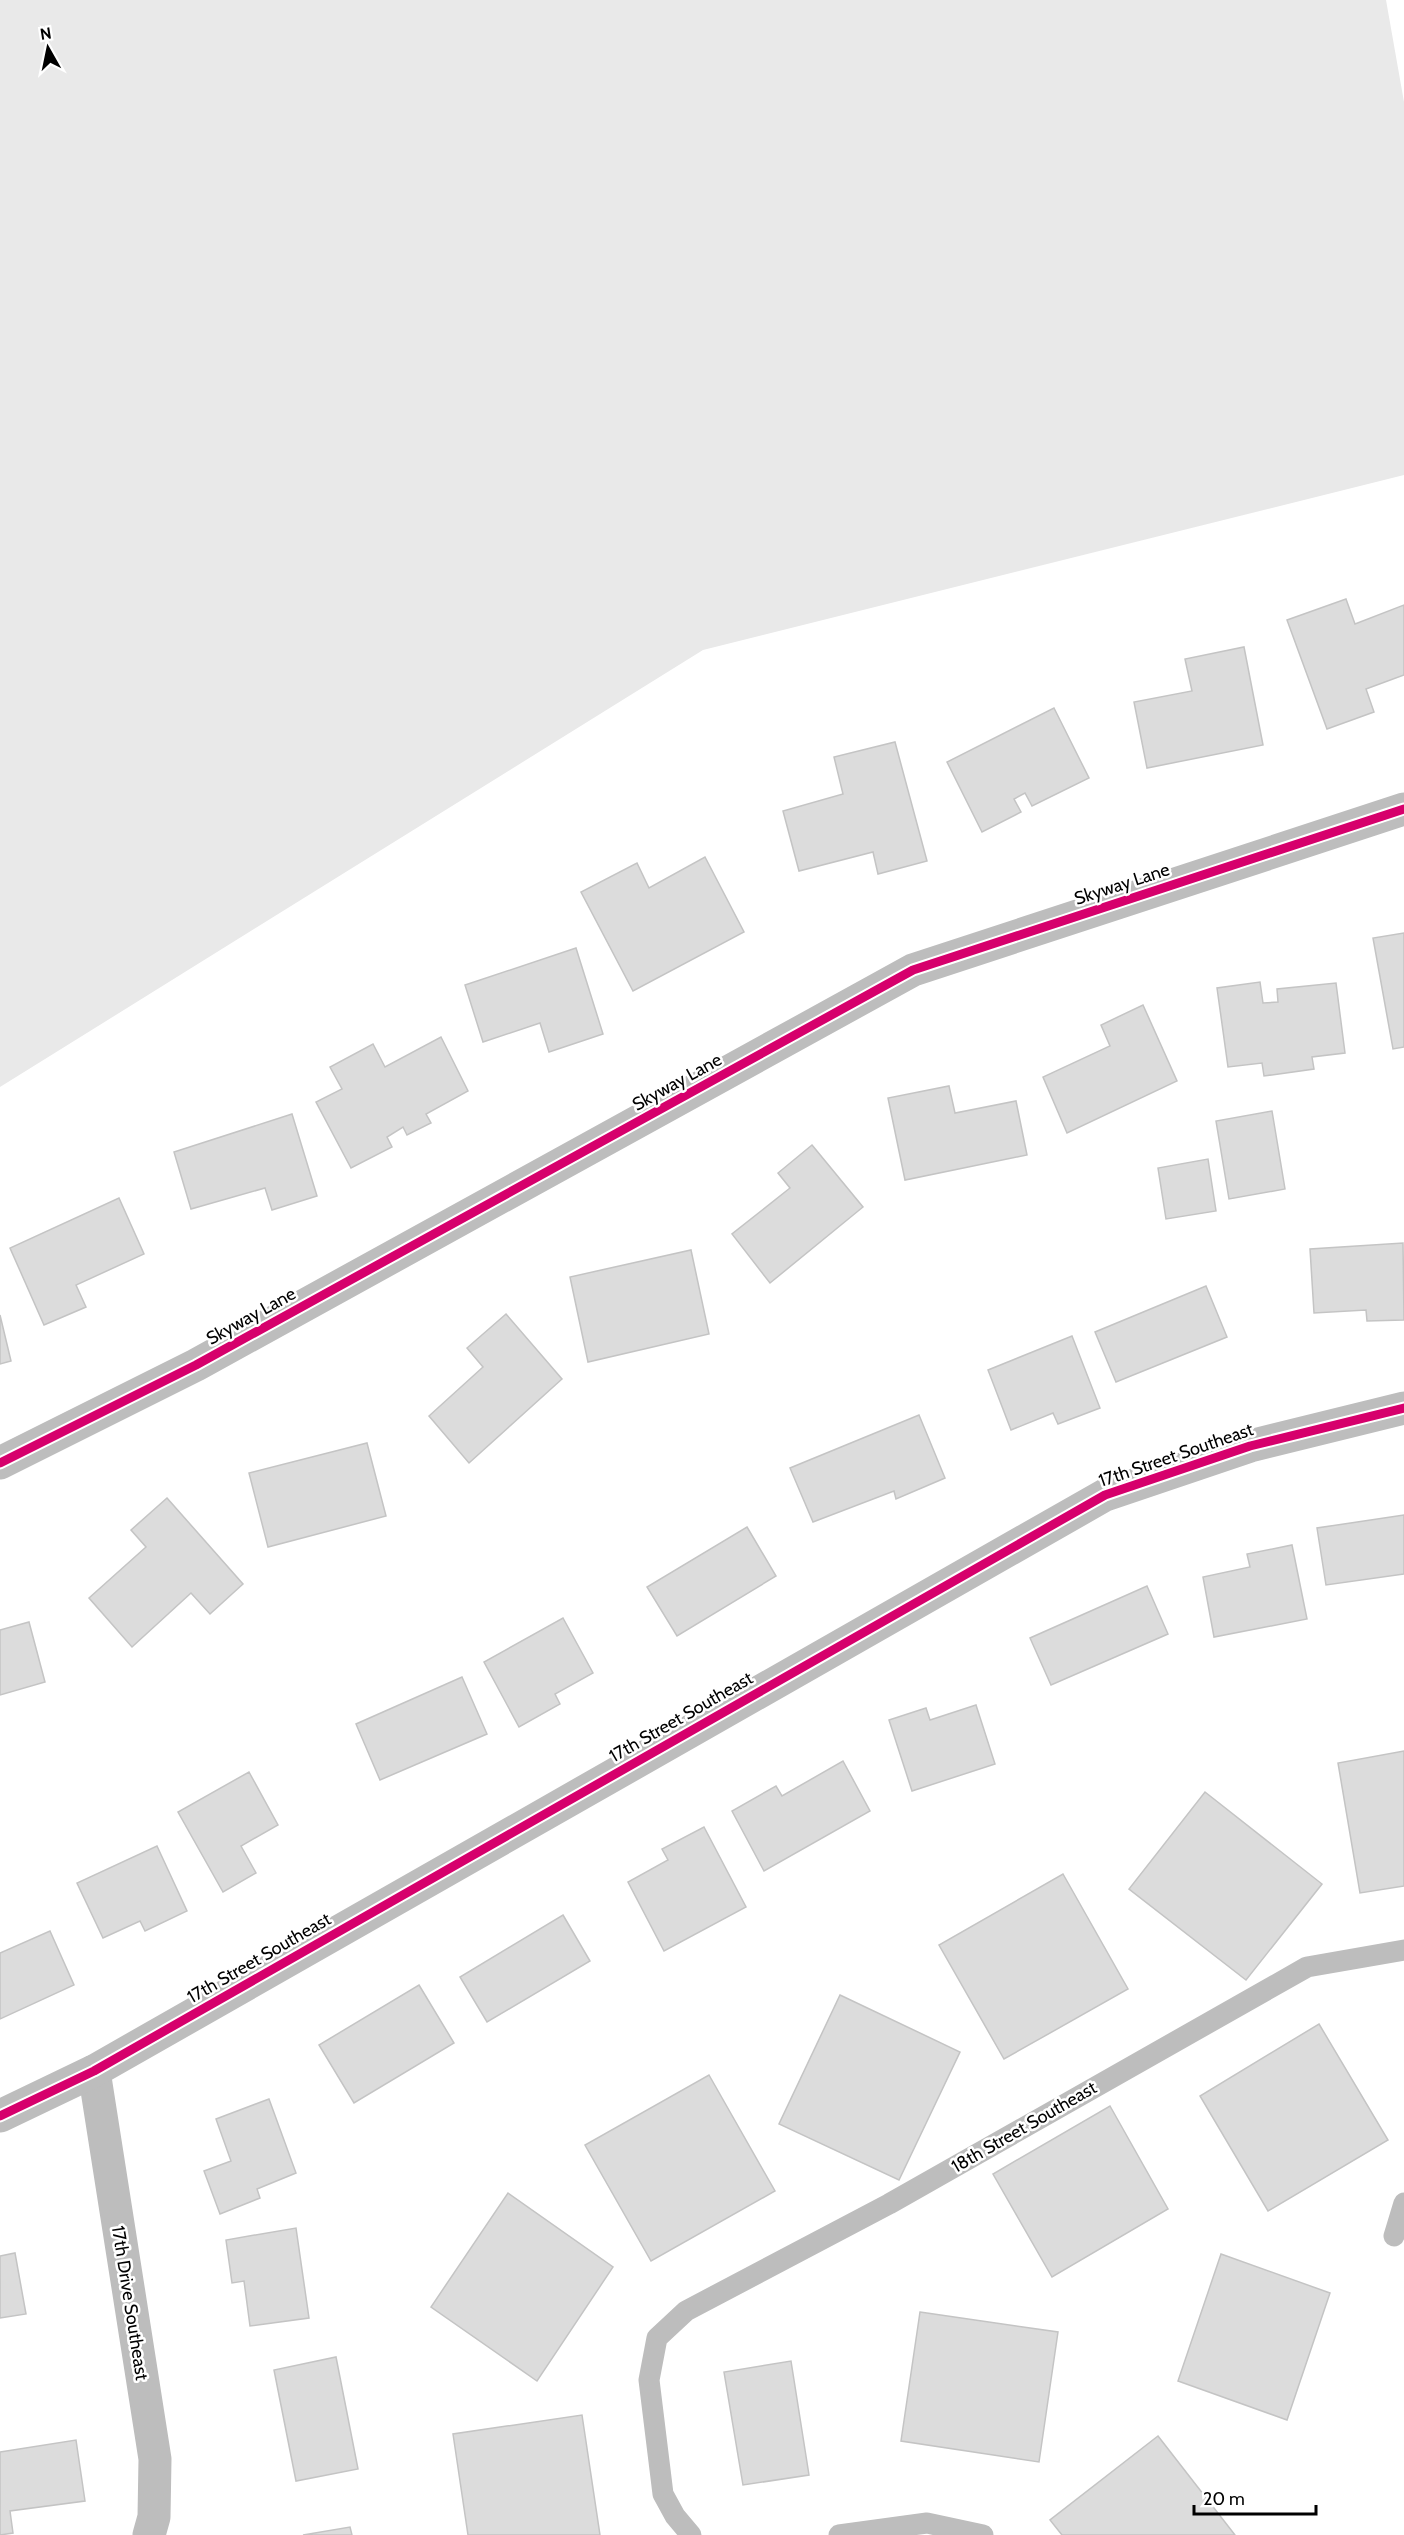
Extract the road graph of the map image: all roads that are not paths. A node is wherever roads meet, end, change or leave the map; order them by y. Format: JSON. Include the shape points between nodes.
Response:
{"nodes":[{"id":1,"x":1404,"y":809,"type":"edge"},
{"id":2,"x":1404,"y":1408,"type":"edge"},
{"id":3,"x":0,"y":1463,"type":"edge"},
{"id":4,"x":1404,"y":1950,"type":"edge"},
{"id":5,"x":94,"y":2071,"type":"junction"},
{"id":6,"x":0,"y":2115,"type":"edge"},
{"id":7,"x":1404,"y":2203,"type":"edge"},
{"id":8,"x":1394,"y":2236,"type":"dead end"},
{"id":9,"x":150,"y":2535,"type":"edge"},
{"id":10,"x":690,"y":2535,"type":"edge"},
{"id":11,"x":839,"y":2535,"type":"edge"},
{"id":12,"x":983,"y":2535,"type":"edge"}],
"edges":[{"from":1,"to":3,"type":"street","name":"Skyway Lane","via":[[913,970],[196,1365]]},
{"from":2,"to":5,"type":"street","name":"17th Street Southeast","via":[[1250,1446],[1105,1495]]},
{"from":4,"to":10,"type":"lane","name":"18th Street Southeast","via":[[1307,1967],[889,2204],[686,2312],[657,2338],[649,2380],[663,2494]]},
{"from":5,"to":6,"type":"street","name":"17th Street Southeast"},
{"from":5,"to":9,"type":"street","name":"17th Drive Southeast","via":[[155,2459]]},
{"from":7,"to":8,"type":"lane"},
{"from":11,"to":12,"type":"lane","via":[[927,2523]]}]}
